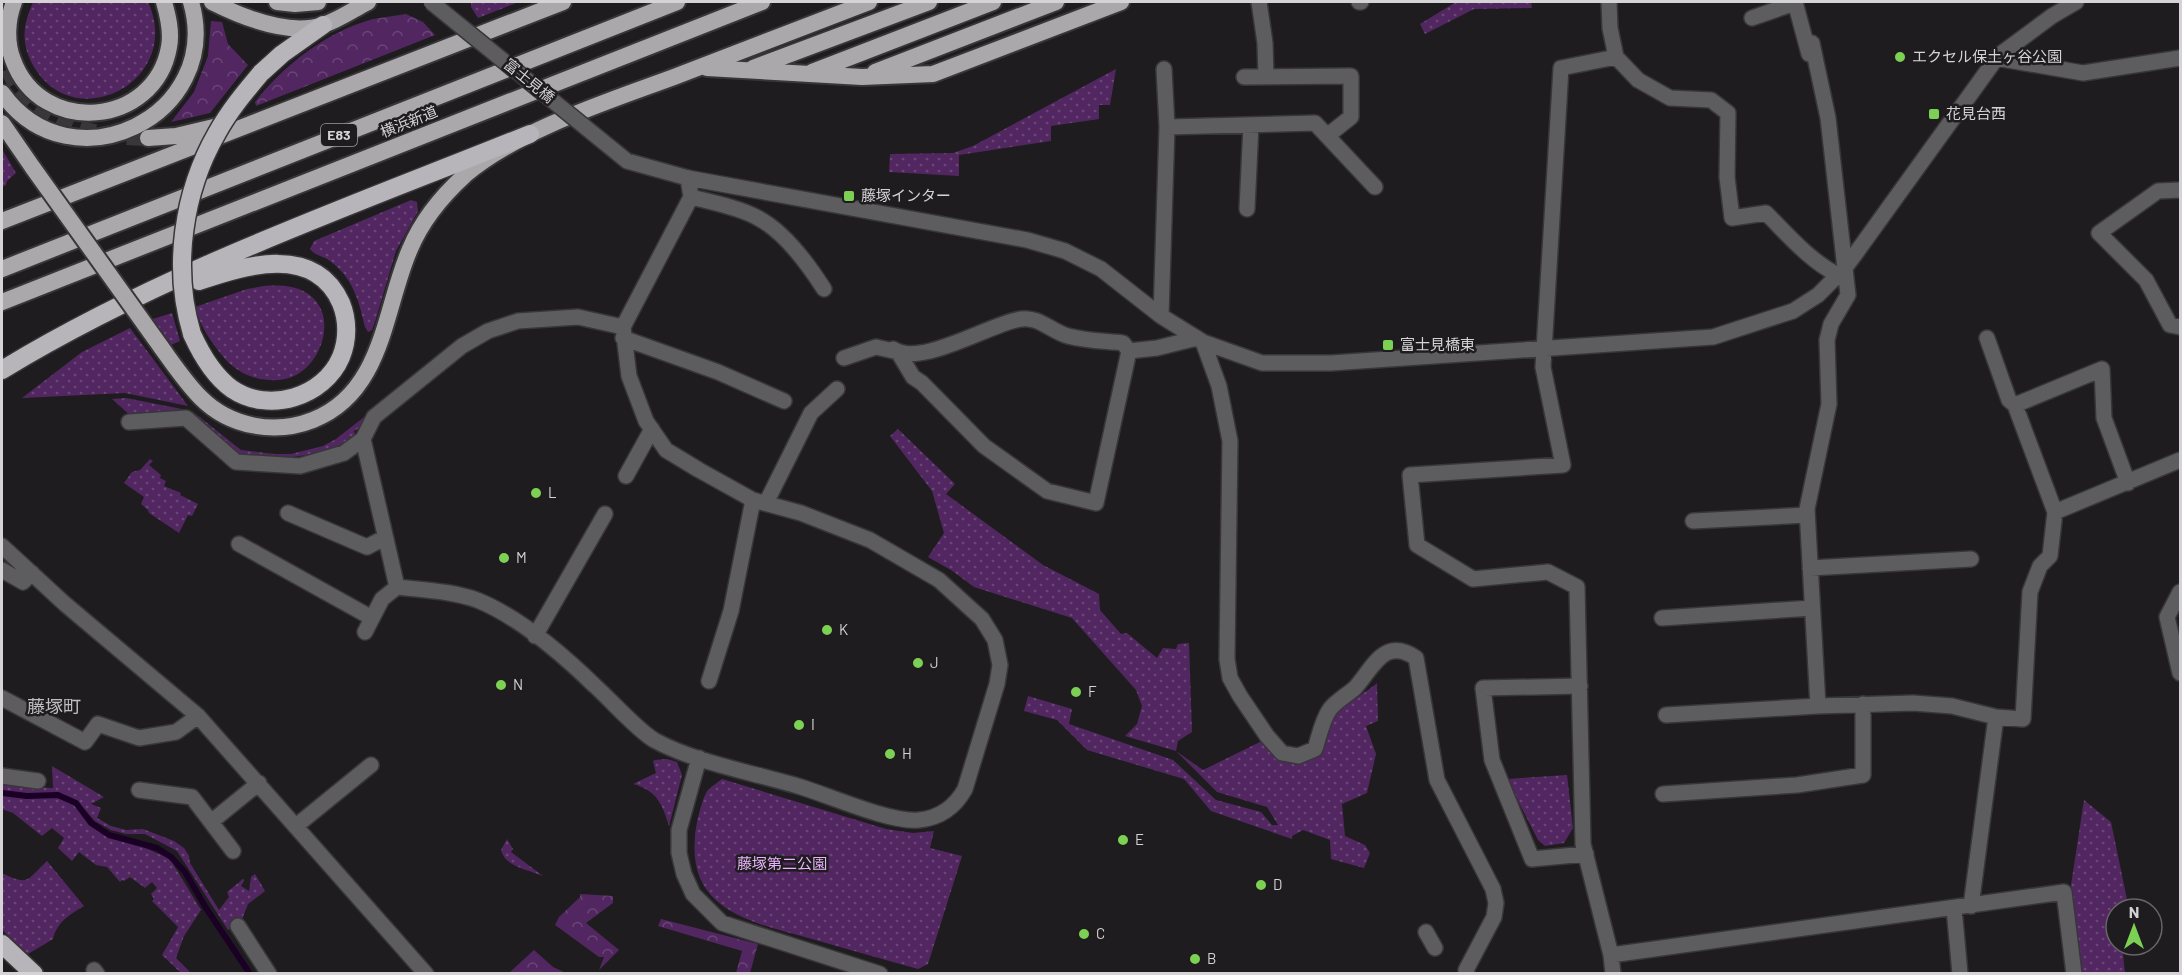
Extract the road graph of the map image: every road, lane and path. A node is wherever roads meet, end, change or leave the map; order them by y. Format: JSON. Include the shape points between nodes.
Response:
{"nodes":[{"id":1,"x":14,"y":2,"type":"edge"},
{"id":2,"x":164,"y":2,"type":"edge"},
{"id":3,"x":191,"y":2,"type":"edge"},
{"id":4,"x":277,"y":2,"type":"edge"},
{"id":5,"x":318,"y":2,"type":"edge"},
{"id":6,"x":368,"y":2,"type":"edge"},
{"id":7,"x":431,"y":2,"type":"edge"},
{"id":8,"x":563,"y":2,"type":"edge"},
{"id":9,"x":677,"y":2,"type":"edge"},
{"id":10,"x":762,"y":2,"type":"edge"},
{"id":11,"x":869,"y":2,"type":"edge"},
{"id":12,"x":929,"y":2,"type":"edge"},
{"id":13,"x":993,"y":2,"type":"edge"},
{"id":14,"x":1056,"y":2,"type":"edge"},
{"id":15,"x":1121,"y":2,"type":"edge"},
{"id":16,"x":1258,"y":2,"type":"edge"},
{"id":17,"x":1609,"y":2,"type":"edge"},
{"id":18,"x":1795,"y":2,"type":"edge"},
{"id":19,"x":2076,"y":2,"type":"edge"},
{"id":20,"x":218,"y":4,"type":"edge"},
{"id":21,"x":1752,"y":18,"type":"dead end"},
{"id":22,"x":323,"y":25,"type":"junction"},
{"id":23,"x":1812,"y":43,"type":"dead end"},
{"id":24,"x":1616,"y":57,"type":"junction"},
{"id":25,"x":1996,"y":58,"type":"junction"},
{"id":26,"x":2181,"y":58,"type":"edge"},
{"id":27,"x":699,"y":67,"type":"junction"},
{"id":28,"x":1164,"y":69,"type":"dead end"},
{"id":29,"x":748,"y":70,"type":"junction"},
{"id":30,"x":376,"y":74,"type":"junction"},
{"id":31,"x":807,"y":75,"type":"junction"},
{"id":32,"x":862,"y":77,"type":"junction"},
{"id":33,"x":1244,"y":77,"type":"dead end"},
{"id":34,"x":1266,"y":77,"type":"junction"},
{"id":35,"x":2,"y":93,"type":"edge"},
{"id":36,"x":2,"y":123,"type":"edge"},
{"id":37,"x":1251,"y":125,"type":"junction"},
{"id":38,"x":1167,"y":127,"type":"junction"},
{"id":39,"x":530,"y":134,"type":"junction"},
{"id":40,"x":1327,"y":136,"type":"junction"},
{"id":41,"x":148,"y":138,"type":"tunnel mouth"},
{"id":42,"x":688,"y":178,"type":"junction"},
{"id":43,"x":1375,"y":187,"type":"dead end"},
{"id":44,"x":2181,"y":190,"type":"edge"},
{"id":45,"x":691,"y":197,"type":"junction"},
{"id":46,"x":1247,"y":209,"type":"dead end"},
{"id":47,"x":2,"y":222,"type":"edge"},
{"id":48,"x":2,"y":269,"type":"edge"},
{"id":49,"x":1841,"y":272,"type":"junction"},
{"id":50,"x":824,"y":289,"type":"dead end"},
{"id":51,"x":2,"y":302,"type":"edge"},
{"id":52,"x":120,"y":306,"type":"junction"},
{"id":53,"x":1161,"y":316,"type":"junction"},
{"id":54,"x":2181,"y":327,"type":"edge"},
{"id":55,"x":623,"y":333,"type":"junction"},
{"id":56,"x":1987,"y":338,"type":"dead end"},
{"id":57,"x":1200,"y":340,"type":"junction"},
{"id":58,"x":884,"y":342,"type":"dead end"},
{"id":59,"x":1545,"y":347,"type":"junction"},
{"id":60,"x":1129,"y":351,"type":"junction"},
{"id":61,"x":898,"y":352,"type":"junction"},
{"id":62,"x":844,"y":358,"type":"dead end"},
{"id":63,"x":2,"y":370,"type":"edge"},
{"id":64,"x":837,"y":389,"type":"dead end"},
{"id":65,"x":784,"y":401,"type":"dead end"},
{"id":66,"x":2015,"y":405,"type":"junction"},
{"id":67,"x":129,"y":422,"type":"dead end"},
{"id":68,"x":652,"y":429,"type":"junction"},
{"id":69,"x":363,"y":440,"type":"junction"},
{"id":70,"x":2181,"y":460,"type":"edge"},
{"id":71,"x":626,"y":476,"type":"dead end"},
{"id":72,"x":2128,"y":483,"type":"junction"},
{"id":73,"x":759,"y":502,"type":"junction"},
{"id":74,"x":2055,"y":512,"type":"junction"},
{"id":75,"x":288,"y":513,"type":"dead end"},
{"id":76,"x":605,"y":514,"type":"dead end"},
{"id":77,"x":1807,"y":515,"type":"junction"},
{"id":78,"x":1693,"y":521,"type":"dead end"},
{"id":79,"x":384,"y":538,"type":"junction"},
{"id":80,"x":239,"y":544,"type":"dead end"},
{"id":81,"x":2,"y":546,"type":"edge"},
{"id":82,"x":1971,"y":559,"type":"dead end"},
{"id":83,"x":1810,"y":568,"type":"junction"},
{"id":84,"x":2,"y":570,"type":"edge"},
{"id":85,"x":32,"y":573,"type":"junction"},
{"id":86,"x":397,"y":587,"type":"junction"},
{"id":87,"x":2181,"y":592,"type":"edge"},
{"id":88,"x":1812,"y":608,"type":"junction"},
{"id":89,"x":1662,"y":618,"type":"dead end"},
{"id":90,"x":535,"y":636,"type":"junction"},
{"id":91,"x":2181,"y":673,"type":"edge"},
{"id":92,"x":709,"y":681,"type":"dead end"},
{"id":93,"x":1580,"y":686,"type":"junction"},
{"id":94,"x":2,"y":698,"type":"edge"},
{"id":95,"x":1863,"y":704,"type":"junction"},
{"id":96,"x":1818,"y":706,"type":"junction"},
{"id":97,"x":1666,"y":715,"type":"dead end"},
{"id":98,"x":198,"y":716,"type":"junction"},
{"id":99,"x":1996,"y":717,"type":"junction"},
{"id":100,"x":699,"y":758,"type":"junction"},
{"id":101,"x":371,"y":765,"type":"dead end"},
{"id":102,"x":2,"y":776,"type":"edge"},
{"id":103,"x":38,"y":781,"type":"dead end"},
{"id":104,"x":259,"y":783,"type":"junction"},
{"id":105,"x":139,"y":790,"type":"dead end"},
{"id":106,"x":1663,"y":794,"type":"dead end"},
{"id":107,"x":211,"y":822,"type":"junction"},
{"id":108,"x":296,"y":825,"type":"junction"},
{"id":109,"x":233,"y":851,"type":"dead end"},
{"id":110,"x":1586,"y":854,"type":"junction"},
{"id":111,"x":1971,"y":906,"type":"junction"},
{"id":112,"x":1954,"y":908,"type":"junction"},
{"id":113,"x":238,"y":926,"type":"dead end"},
{"id":114,"x":1425,"y":932,"type":"dead end"},
{"id":115,"x":2,"y":944,"type":"edge"},
{"id":116,"x":1435,"y":948,"type":"dead end"},
{"id":117,"x":1611,"y":955,"type":"junction"},
{"id":118,"x":34,"y":974,"type":"edge"},
{"id":119,"x":268,"y":974,"type":"edge"},
{"id":120,"x":426,"y":974,"type":"edge"},
{"id":121,"x":880,"y":974,"type":"edge"},
{"id":122,"x":1467,"y":974,"type":"edge"},
{"id":123,"x":1612,"y":974,"type":"edge"},
{"id":124,"x":1960,"y":974,"type":"edge"},
{"id":125,"x":2074,"y":974,"type":"edge"}],
"edges":[{"from":1,"to":2,"type":"highway","via":[[10,54],[21,77],[45,101],[79,113],[116,108],[137,97],[154,80],[169,47]]},
{"from":3,"to":35,"type":"highway","via":[[195,42],[187,75],[167,104],[138,126],[101,137],[59,135],[23,117]]},
{"from":4,"to":5,"type":"highway"},
{"from":6,"to":22,"type":"highway"},
{"from":7,"to":42,"type":"street","name":"富士見橋","bridge":true,"via":[[627,161]]},
{"from":8,"to":30,"type":"highway"},
{"from":9,"to":48,"type":"highway","name":"横浜新道","number":"E83"},
{"from":10,"to":51,"type":"highway","name":"横浜新道","number":"E83"},
{"from":11,"to":27,"type":"highway"},
{"from":12,"to":29,"type":"highway"},
{"from":13,"to":31,"type":"highway"},
{"from":14,"to":32,"type":"highway"},
{"from":15,"to":32,"type":"highway","via":[[933,74]]},
{"from":16,"to":34,"type":"street"},
{"from":17,"to":24,"type":"street"},
{"from":18,"to":21,"type":"street"},
{"from":18,"to":49,"type":"street","via":[[1820,103]]},
{"from":19,"to":25,"type":"street"},
{"from":20,"to":22,"type":"highway","via":[[274,25]]},
{"from":22,"to":52,"type":"highway","bridge":true,"via":[[261,73],[217,133],[191,197],[181,274],[186,315],[192,334],[210,366],[233,389],[265,400],[294,398],[309,392],[333,371],[346,340],[344,310],[328,284],[301,267],[267,264],[227,272]]},
{"from":23,"to":49,"type":"street","via":[[1828,118]]},
{"from":24,"to":49,"type":"street","via":[[1638,80],[1670,98],[1711,100],[1728,113],[1727,177],[1732,218],[1766,213],[1825,269]]},
{"from":24,"to":59,"type":"street","via":[[1561,68]]},
{"from":25,"to":26,"type":"street","via":[[2083,73]]},
{"from":25,"to":49,"type":"street"},
{"from":27,"to":29,"type":"highway"},
{"from":27,"to":39,"type":"highway"},
{"from":28,"to":38,"type":"street"},
{"from":29,"to":31,"type":"highway"},
{"from":30,"to":41,"type":"highway","via":[[226,124],[177,136]]},
{"from":30,"to":47,"type":"highway"},
{"from":31,"to":32,"type":"highway"},
{"from":33,"to":34,"type":"street"},
{"from":34,"to":40,"type":"street","via":[[1351,76],[1351,117]]},
{"from":36,"to":39,"type":"highway","bridge":true,"via":[[161,347],[202,398],[233,420],[283,428],[332,411],[346,399],[366,373],[385,332],[409,251],[426,218],[466,175]]},
{"from":37,"to":38,"type":"street"},
{"from":37,"to":40,"type":"street","via":[[1315,123]]},
{"from":37,"to":46,"type":"street"},
{"from":38,"to":53,"type":"street"},
{"from":39,"to":52,"type":"highway","via":[[278,235]]},
{"from":40,"to":43,"type":"street"},
{"from":42,"to":45,"type":"street"},
{"from":42,"to":53,"type":"street","via":[[1027,240],[1065,251],[1101,269]]},
{"from":44,"to":54,"type":"street","via":[[2158,191],[2095,229],[2146,280],[2170,325]]},
{"from":45,"to":50,"type":"street","via":[[758,218],[785,239]]},
{"from":45,"to":55,"type":"street"},
{"from":49,"to":59,"type":"street","via":[[1818,295],[1793,311],[1713,337]]},
{"from":49,"to":77,"type":"street","via":[[1848,295],[1831,324],[1827,340],[1829,404]]},
{"from":52,"to":63,"type":"highway"},
{"from":53,"to":57,"type":"street"},
{"from":55,"to":65,"type":"street"},
{"from":55,"to":68,"type":"street","via":[[629,376]]},
{"from":55,"to":69,"type":"street","via":[[578,317],[518,321],[488,331],[462,346],[374,417]]},
{"from":56,"to":66,"type":"street","via":[[2009,400]]},
{"from":57,"to":59,"type":"street","via":[[1262,363],[1331,363]]},
{"from":57,"to":60,"type":"street"},
{"from":57,"to":122,"type":"street","via":[[1219,386],[1230,441],[1230,678],[1267,736],[1282,753],[1298,756],[1315,749],[1330,709],[1355,688],[1374,662],[1398,650],[1416,658],[1437,780],[1493,889],[1496,903],[1494,918]]},
{"from":58,"to":61,"type":"street"},
{"from":59,"to":93,"type":"street","via":[[1543,367],[1563,465],[1410,475],[1417,545],[1473,579],[1548,572],[1578,587]]},
{"from":60,"to":61,"type":"street","via":[[1123,343],[1065,336],[1040,322],[1023,318],[924,352]]},
{"from":60,"to":61,"type":"street","via":[[1096,503],[1047,491],[984,446],[913,377]]},
{"from":61,"to":62,"type":"street","via":[[876,347]]},
{"from":64,"to":73,"type":"street","via":[[811,413]]},
{"from":66,"to":72,"type":"street","via":[[2102,369],[2104,418]]},
{"from":66,"to":74,"type":"street"},
{"from":67,"to":69,"type":"street","via":[[186,418],[236,462],[300,466],[344,453]]},
{"from":68,"to":71,"type":"street"},
{"from":68,"to":73,"type":"street","via":[[666,450]]},
{"from":69,"to":79,"type":"street"},
{"from":70,"to":72,"type":"street"},
{"from":72,"to":74,"type":"street"},
{"from":73,"to":92,"type":"street"},
{"from":73,"to":100,"type":"street","via":[[801,513],[870,540],[939,580],[982,619],[995,640],[1000,664],[997,684],[965,789],[958,802],[938,816],[917,821],[895,818]]},
{"from":74,"to":99,"type":"street","via":[[2050,556],[2040,566],[2030,592],[2022,718]]},
{"from":75,"to":79,"type":"street","via":[[367,547]]},
{"from":76,"to":90,"type":"street"},
{"from":77,"to":78,"type":"street"},
{"from":77,"to":83,"type":"street"},
{"from":79,"to":86,"type":"street"},
{"from":80,"to":86,"type":"street","via":[[369,625],[382,599]]},
{"from":81,"to":85,"type":"street"},
{"from":82,"to":83,"type":"street"},
{"from":83,"to":88,"type":"street"},
{"from":84,"to":85,"type":"street","via":[[23,582]]},
{"from":85,"to":98,"type":"street"},
{"from":86,"to":90,"type":"street","via":[[476,600]]},
{"from":87,"to":91,"type":"street","via":[[2167,617]]},
{"from":88,"to":89,"type":"street"},
{"from":88,"to":96,"type":"street"},
{"from":90,"to":100,"type":"street","via":[[568,660],[651,738]]},
{"from":93,"to":110,"type":"street"},
{"from":93,"to":110,"type":"street","via":[[1483,688],[1492,760],[1532,859]]},
{"from":94,"to":98,"type":"street","via":[[85,742],[98,724],[139,738],[176,732]]},
{"from":95,"to":96,"type":"street"},
{"from":95,"to":99,"type":"street","via":[[1952,706]]},
{"from":95,"to":106,"type":"street","via":[[1863,775],[1797,785]]},
{"from":96,"to":97,"type":"street"},
{"from":98,"to":104,"type":"street"},
{"from":99,"to":111,"type":"street"},
{"from":100,"to":121,"type":"street","via":[[679,830],[679,853],[693,894],[722,923]]},
{"from":101,"to":108,"type":"street"},
{"from":102,"to":103,"type":"street"},
{"from":104,"to":107,"type":"street"},
{"from":104,"to":108,"type":"street"},
{"from":105,"to":107,"type":"street","via":[[192,797]]},
{"from":107,"to":109,"type":"street"},
{"from":108,"to":120,"type":"street"},
{"from":110,"to":117,"type":"street"},
{"from":111,"to":112,"type":"street"},
{"from":111,"to":125,"type":"street","via":[[2064,892]]},
{"from":112,"to":117,"type":"street"},
{"from":112,"to":124,"type":"street"},
{"from":113,"to":119,"type":"street"},
{"from":114,"to":116,"type":"street"},
{"from":115,"to":118,"type":"highway"},
{"from":117,"to":123,"type":"street"}]}
